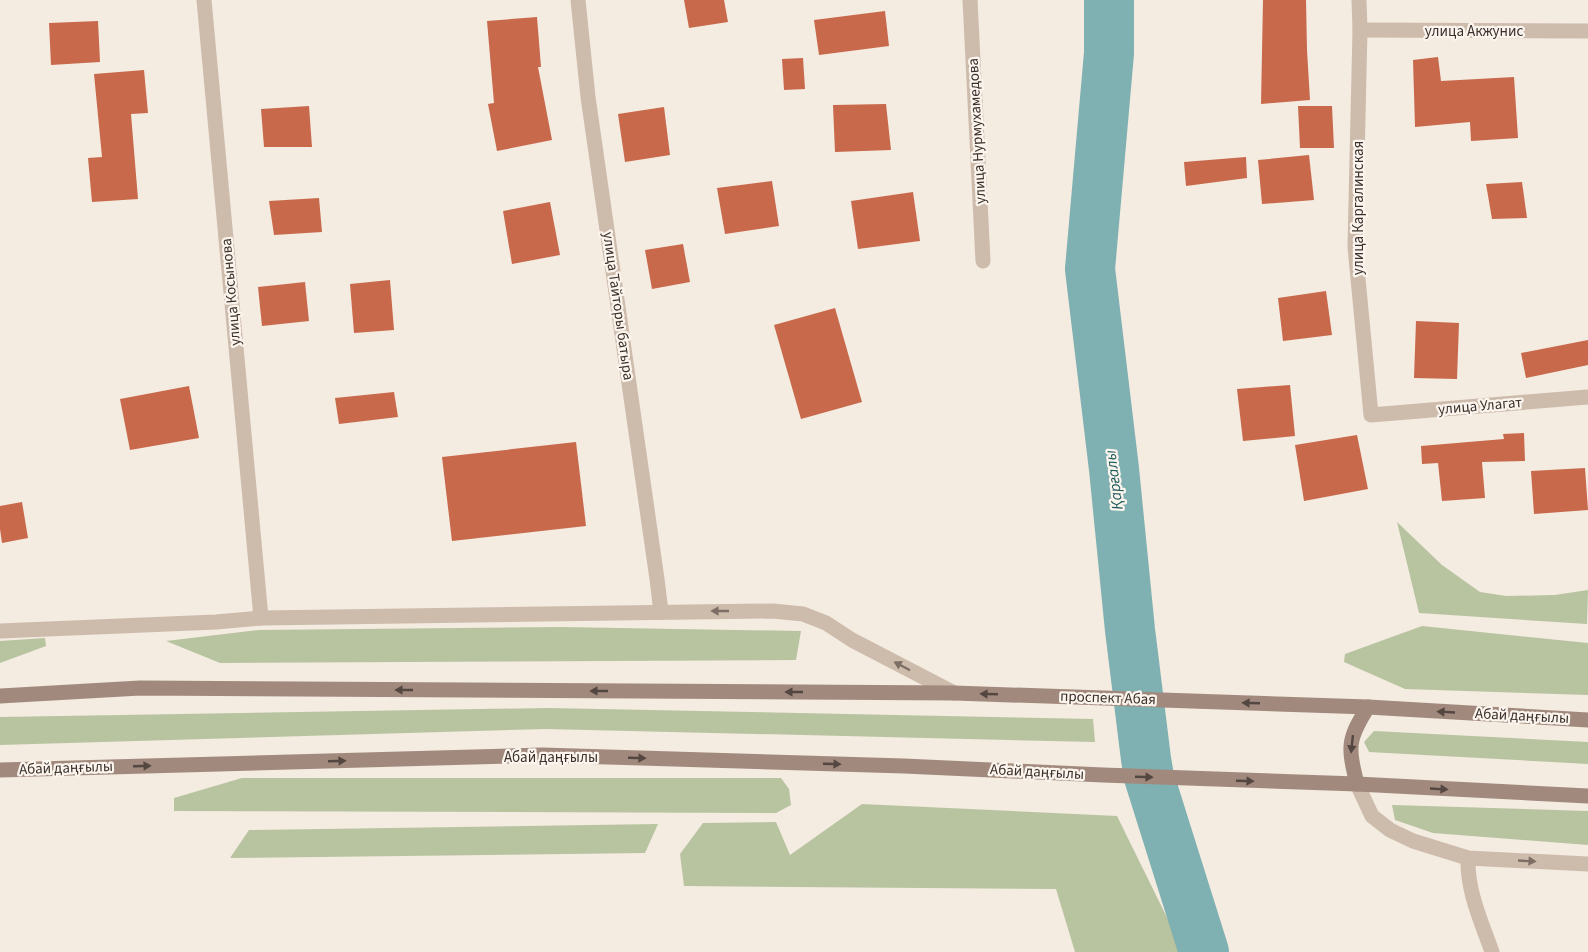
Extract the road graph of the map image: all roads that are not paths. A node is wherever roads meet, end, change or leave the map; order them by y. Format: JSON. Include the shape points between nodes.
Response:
{"nodes":[{"id":1,"x":204,"y":0,"type":"edge"},
{"id":2,"x":578,"y":0,"type":"edge"},
{"id":3,"x":970,"y":0,"type":"edge"},
{"id":4,"x":1359,"y":0,"type":"edge"},
{"id":5,"x":1360,"y":30,"type":"junction"},
{"id":6,"x":1588,"y":31,"type":"edge"},
{"id":7,"x":983,"y":261,"type":"dead end"},
{"id":8,"x":1588,"y":397,"type":"edge"},
{"id":9,"x":1371,"y":415,"type":"joint"},
{"id":10,"x":661,"y":612,"type":"junction"},
{"id":11,"x":261,"y":618,"type":"junction"},
{"id":12,"x":0,"y":631,"type":"edge"},
{"id":13,"x":954,"y":693,"type":"junction"},
{"id":14,"x":0,"y":696,"type":"edge"},
{"id":15,"x":1168,"y":700,"type":"joint"},
{"id":16,"x":1368,"y":707,"type":"junction"},
{"id":17,"x":1588,"y":720,"type":"edge"},
{"id":18,"x":0,"y":770,"type":"edge"},
{"id":19,"x":1358,"y":784,"type":"junction"},
{"id":20,"x":1588,"y":796,"type":"edge"},
{"id":21,"x":1468,"y":858,"type":"junction"},
{"id":22,"x":1588,"y":864,"type":"edge"},
{"id":23,"x":1492,"y":952,"type":"edge"}],
"edges":[{"from":1,"to":11,"type":"street","name":"улица Косынова"},
{"from":2,"to":10,"type":"street","name":"улица Тайторы батыра","via":[[588,98]]},
{"from":3,"to":7,"type":"street","name":"улица Нурмухамедова"},
{"from":4,"to":5,"type":"street","name":"улица Каргалинская"},
{"from":5,"to":6,"type":"street","name":"улица Акжунис"},
{"from":5,"to":9,"type":"street","name":"улица Каргалинская","via":[[1355,247]]},
{"from":8,"to":9,"type":"street","name":"улица Улагат"},
{"from":10,"to":11,"type":"street"},
{"from":13,"to":10,"type":"street","one_way":true,"via":[[852,640],[826,622],[803,614]]},
{"from":11,"to":12,"type":"street"},
{"from":13,"to":14,"type":"main road","one_way":true,"via":[[140,688]]},
{"from":15,"to":13,"type":"main road","name":"проспект Абая","one_way":true},
{"from":16,"to":15,"type":"main road","name":"Абай даңғылы","one_way":true},
{"from":17,"to":16,"type":"main road","name":"Абай даңғылы","one_way":true},
{"from":16,"to":19,"type":"main road","one_way":true,"via":[[1350,742]]},
{"from":18,"to":19,"type":"main road","name":"Абай даңғылы","one_way":true,"via":[[542,755]]},
{"from":19,"to":20,"type":"main road","one_way":true},
{"from":19,"to":21,"type":"street","via":[[1372,816],[1390,831]]},
{"from":21,"to":22,"type":"street","one_way":true},
{"from":21,"to":23,"type":"street","via":[[1473,898]]}]}
